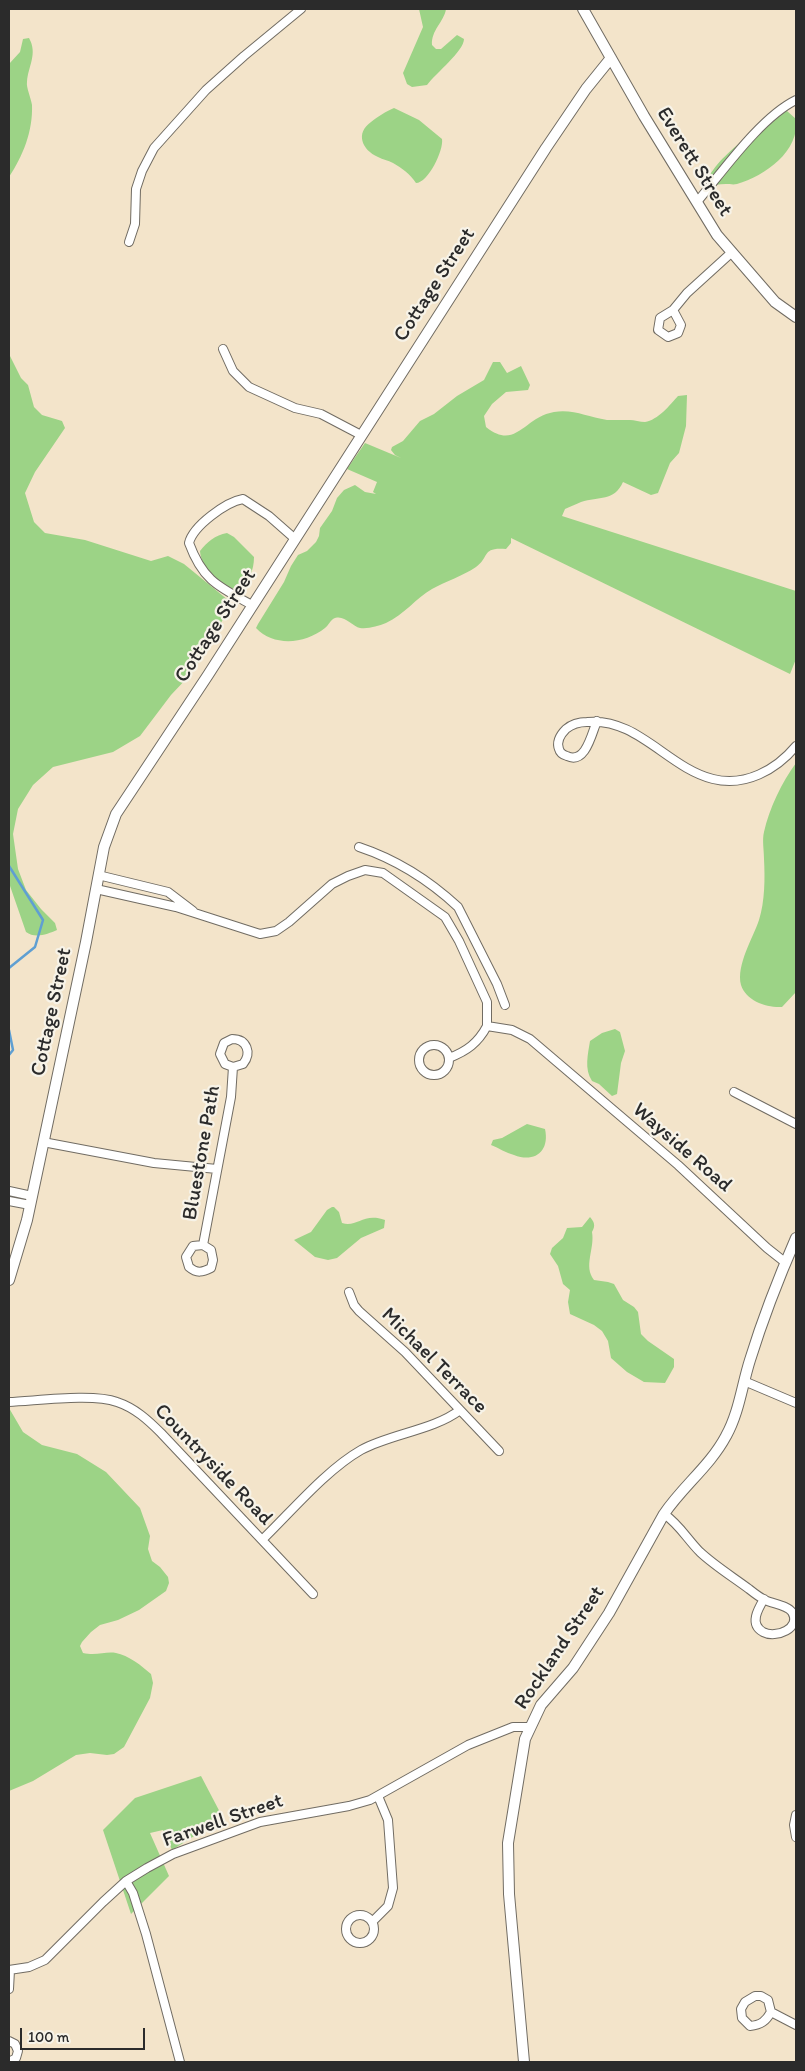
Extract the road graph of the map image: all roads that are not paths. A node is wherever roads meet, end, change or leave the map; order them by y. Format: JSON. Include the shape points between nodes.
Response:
{"nodes":[{"id":1,"x":301,"y":9,"type":"edge"},
{"id":2,"x":583,"y":9,"type":"edge"},
{"id":3,"x":611,"y":58,"type":"junction"},
{"id":4,"x":796,"y":100,"type":"edge"},
{"id":5,"x":697,"y":202,"type":"junction"},
{"id":6,"x":129,"y":242,"type":"dead end"},
{"id":7,"x":731,"y":253,"type":"junction"},
{"id":8,"x":673,"y":310,"type":"dead end"},
{"id":9,"x":796,"y":317,"type":"edge"},
{"id":10,"x":223,"y":349,"type":"dead end"},
{"id":11,"x":361,"y":435,"type":"junction"},
{"id":12,"x":294,"y":538,"type":"junction"},
{"id":13,"x":252,"y":605,"type":"junction"},
{"id":14,"x":597,"y":721,"type":"junction"},
{"id":15,"x":796,"y":746,"type":"edge"},
{"id":16,"x":359,"y":847,"type":"dead end"},
{"id":17,"x":381,"y":856,"type":"junction"},
{"id":18,"x":375,"y":871,"type":"junction"},
{"id":19,"x":98,"y":875,"type":"junction"},
{"id":20,"x":96,"y":889,"type":"junction"},
{"id":21,"x":458,"y":906,"type":"junction"},
{"id":22,"x":196,"y":914,"type":"junction"},
{"id":23,"x":445,"y":917,"type":"junction"},
{"id":24,"x":488,"y":966,"type":"junction"},
{"id":25,"x":473,"y":972,"type":"junction"},
{"id":26,"x":505,"y":1005,"type":"dead end"},
{"id":27,"x":487,"y":1026,"type":"junction"},
{"id":28,"x":449,"y":1058,"type":"dead end"},
{"id":29,"x":233,"y":1067,"type":"dead end"},
{"id":30,"x":734,"y":1092,"type":"dead end"},
{"id":31,"x":796,"y":1124,"type":"edge"},
{"id":32,"x":43,"y":1142,"type":"junction"},
{"id":33,"x":218,"y":1169,"type":"junction"},
{"id":34,"x":9,"y":1191,"type":"edge"},
{"id":35,"x":9,"y":1201,"type":"edge"},
{"id":36,"x":31,"y":1201,"type":"junction"},
{"id":37,"x":796,"y":1238,"type":"edge"},
{"id":38,"x":203,"y":1245,"type":"dead end"},
{"id":39,"x":786,"y":1263,"type":"junction"},
{"id":40,"x":9,"y":1280,"type":"edge"},
{"id":41,"x":349,"y":1292,"type":"dead end"},
{"id":42,"x":744,"y":1381,"type":"junction"},
{"id":43,"x":9,"y":1402,"type":"edge"},
{"id":44,"x":796,"y":1403,"type":"edge"},
{"id":45,"x":460,"y":1410,"type":"junction"},
{"id":46,"x":499,"y":1451,"type":"dead end"},
{"id":47,"x":664,"y":1514,"type":"junction"},
{"id":48,"x":262,"y":1540,"type":"junction"},
{"id":49,"x":313,"y":1594,"type":"dead end"},
{"id":50,"x":764,"y":1599,"type":"junction"},
{"id":51,"x":529,"y":1726,"type":"junction"},
{"id":52,"x":378,"y":1796,"type":"junction"},
{"id":53,"x":796,"y":1815,"type":"edge"},
{"id":54,"x":796,"y":1837,"type":"edge"},
{"id":55,"x":126,"y":1881,"type":"junction"},
{"id":56,"x":372,"y":1922,"type":"dead end"},
{"id":57,"x":10,"y":1970,"type":"edge"},
{"id":58,"x":9,"y":1989,"type":"edge"},
{"id":59,"x":771,"y":2012,"type":"dead end"},
{"id":60,"x":796,"y":2025,"type":"edge"},
{"id":61,"x":9,"y":2041,"type":"edge"},
{"id":62,"x":9,"y":2062,"type":"edge"},
{"id":63,"x":180,"y":2062,"type":"edge"},
{"id":64,"x":524,"y":2062,"type":"edge"}],
"edges":[{"from":1,"to":6,"type":"street","via":[[206,90],[154,148],[136,189],[135,224]]},
{"from":2,"to":3,"type":"street","name":"Everett Street"},
{"from":3,"to":5,"type":"street","name":"Everett Street","via":[[654,135]]},
{"from":3,"to":11,"type":"street","name":"Cottage Street","via":[[546,148]]},
{"from":4,"to":5,"type":"street","via":[[756,131]]},
{"from":5,"to":7,"type":"street","name":"Everett Street"},
{"from":7,"to":8,"type":"street","via":[[686,293]]},
{"from":7,"to":9,"type":"street","name":"Everett Street","via":[[775,302]]},
{"from":10,"to":11,"type":"street","via":[[233,371],[249,387],[295,408],[321,414]]},
{"from":11,"to":12,"type":"street","name":"Cottage Street"},
{"from":12,"to":13,"type":"street","name":"Cottage Street"},
{"from":12,"to":13,"type":"street","via":[[243,499],[228,505],[194,530],[188,543],[196,561],[212,582]]},
{"from":13,"to":19,"type":"street","name":"Cottage Street","via":[[116,814]]},
{"from":14,"to":14,"type":"street","via":[[568,727],[558,740],[562,754],[571,758],[586,750]]},
{"from":14,"to":15,"type":"street","via":[[629,730],[687,768],[713,779],[732,781],[757,776],[772,769]]},
{"from":16,"to":17,"type":"street"},
{"from":17,"to":18,"type":"street"},
{"from":17,"to":21,"type":"street","via":[[391,859]]},
{"from":18,"to":22,"type":"street","via":[[365,870],[332,884],[292,921],[276,931],[260,934]]},
{"from":18,"to":23,"type":"street","via":[[383,873]]},
{"from":19,"to":20,"type":"street","name":"Cottage Street"},
{"from":19,"to":22,"type":"street","via":[[168,892]]},
{"from":20,"to":22,"type":"street"},
{"from":20,"to":32,"type":"street","name":"Cottage Street"},
{"from":21,"to":23,"type":"street"},
{"from":21,"to":24,"type":"street"},
{"from":23,"to":25,"type":"street"},
{"from":24,"to":25,"type":"street"},
{"from":24,"to":26,"type":"street"},
{"from":25,"to":27,"type":"street","via":[[486,1002]]},
{"from":27,"to":28,"type":"street","via":[[475,1045]]},
{"from":27,"to":39,"type":"street","name":"Wayside Road","via":[[512,1030],[530,1039],[678,1165]]},
{"from":29,"to":33,"type":"street","name":"Bluestone Path"},
{"from":30,"to":31,"type":"street"},
{"from":32,"to":33,"type":"street","via":[[154,1163]]},
{"from":32,"to":36,"type":"street","name":"Cottage Street"},
{"from":33,"to":38,"type":"street","name":"Bluestone Path"},
{"from":34,"to":36,"type":"street"},
{"from":35,"to":36,"type":"street"},
{"from":36,"to":40,"type":"street","name":"Cottage Street"},
{"from":37,"to":39,"type":"street","name":"Rockland Street"},
{"from":39,"to":42,"type":"street","name":"Rockland Street"},
{"from":41,"to":45,"type":"street","name":"Michael Terrace","via":[[359,1311],[400,1346]]},
{"from":42,"to":44,"type":"street"},
{"from":42,"to":47,"type":"street","name":"Rockland Street","via":[[734,1420],[718,1450]]},
{"from":43,"to":48,"type":"street","name":"Countryside Road","via":[[94,1398],[115,1401],[134,1410],[161,1433]]},
{"from":45,"to":46,"type":"street","name":"Michael Terrace"},
{"from":45,"to":48,"type":"street","via":[[448,1418],[372,1445],[352,1456]]},
{"from":47,"to":50,"type":"street","via":[[702,1553]]},
{"from":47,"to":51,"type":"street","name":"Rockland Street","via":[[609,1613]]},
{"from":48,"to":49,"type":"street","name":"Countryside Road"},
{"from":50,"to":50,"type":"street","via":[[785,1607],[793,1614],[792,1624],[785,1632],[769,1635],[756,1626],[756,1615]]},
{"from":51,"to":52,"type":"street","name":"Farwell Street","via":[[513,1727],[468,1745]]},
{"from":51,"to":64,"type":"street","name":"Rockland Street","via":[[522,1749],[508,1842],[509,1894]]},
{"from":52,"to":55,"type":"street","name":"Farwell Street","via":[[349,1806],[254,1824],[173,1854]]},
{"from":52,"to":56,"type":"street","via":[[388,1820],[393,1888],[388,1906]]},
{"from":53,"to":54,"type":"street"},
{"from":55,"to":57,"type":"street","name":"Farwell Street","via":[[45,1960],[29,1968]]},
{"from":55,"to":63,"type":"street","via":[[146,1934]]},
{"from":57,"to":58,"type":"street"},
{"from":59,"to":60,"type":"street"},
{"from":61,"to":62,"type":"street","via":[[18,2050],[16,2058]]}]}
